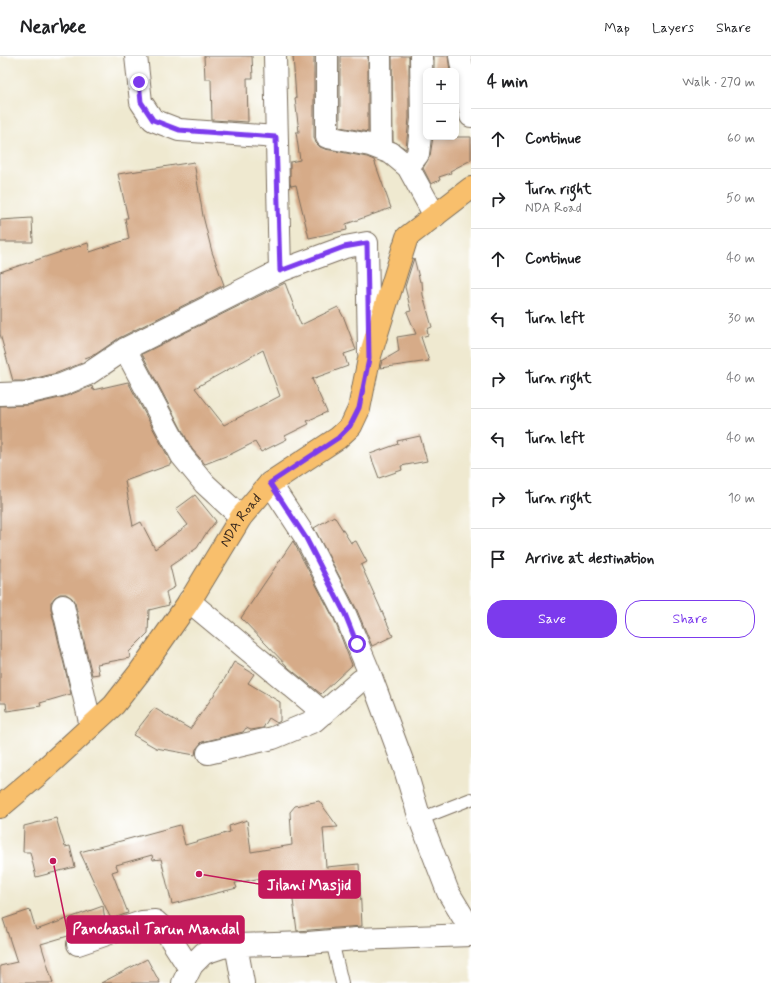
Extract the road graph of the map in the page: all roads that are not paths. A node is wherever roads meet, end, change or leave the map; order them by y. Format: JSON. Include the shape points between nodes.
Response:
{"nodes":[{"id":1,"x":136,"y":56,"type":"edge"},
{"id":2,"x":275,"y":56,"type":"edge"},
{"id":3,"x":327,"y":56,"type":"edge"},
{"id":4,"x":380,"y":56,"type":"edge"},
{"id":5,"x":421,"y":56,"type":"edge"},
{"id":6,"x":460,"y":56,"type":"edge"},
{"id":7,"x":471,"y":116,"type":"edge"},
{"id":8,"x":276,"y":137,"type":"junction"},
{"id":9,"x":381,"y":149,"type":"junction"},
{"id":10,"x":408,"y":167,"type":"junction"},
{"id":11,"x":471,"y":188,"type":"edge"},
{"id":12,"x":435,"y":216,"type":"junction"},
{"id":13,"x":280,"y":271,"type":"junction"},
{"id":14,"x":125,"y":350,"type":"junction"},
{"id":15,"x":369,"y":359,"type":"junction"},
{"id":16,"x":0,"y":394,"type":"edge"},
{"id":17,"x":270,"y":483,"type":"junction"},
{"id":18,"x":241,"y":517,"type":"junction"},
{"id":19,"x":189,"y":601,"type":"junction"},
{"id":20,"x":63,"y":606,"type":"dead end"},
{"id":21,"x":361,"y":680,"type":"dead end"},
{"id":22,"x":324,"y":712,"type":"junction"},
{"id":23,"x":91,"y":726,"type":"junction"},
{"id":24,"x":208,"y":753,"type":"dead end"},
{"id":25,"x":471,"y":799,"type":"edge"},
{"id":26,"x":0,"y":806,"type":"edge"},
{"id":27,"x":420,"y":819,"type":"junction"},
{"id":28,"x":471,"y":930,"type":"edge"},
{"id":29,"x":471,"y":935,"type":"edge"},
{"id":30,"x":332,"y":941,"type":"junction"},
{"id":31,"x":78,"y":944,"type":"dead end"},
{"id":32,"x":236,"y":945,"type":"junction"},
{"id":33,"x":187,"y":976,"type":"edge"},
{"id":34,"x":243,"y":983,"type":"edge"},
{"id":35,"x":342,"y":983,"type":"edge"}],
"edges":[{"from":1,"to":8,"type":"street","via":[[141,102],[153,120],[179,130]]},
{"from":2,"to":8,"type":"street"},
{"from":3,"to":9,"type":"street","via":[[327,137]]},
{"from":4,"to":9,"type":"street"},
{"from":5,"to":10,"type":"street","via":[[422,118],[418,154]]},
{"from":6,"to":7,"type":"street"},
{"from":8,"to":13,"type":"street"},
{"from":9,"to":10,"type":"street","via":[[392,153]]},
{"from":10,"to":12,"type":"street"},
{"from":11,"to":12,"type":"main road","name":"NDA Road"},
{"from":12,"to":15,"type":"main road","name":"NDA Road","via":[[407,237]]},
{"from":13,"to":14,"type":"street"},
{"from":13,"to":15,"type":"street","via":[[344,247],[367,243]]},
{"from":14,"to":16,"type":"street","via":[[88,374],[61,386],[26,393]]},
{"from":14,"to":18,"type":"street","via":[[182,456],[205,484]]},
{"from":15,"to":17,"type":"main road","name":"NDA Road","via":[[359,408],[350,426],[338,438]]},
{"from":17,"to":18,"type":"main road","name":"NDA Road"},
{"from":17,"to":27,"type":"street","via":[[306,538],[345,614],[404,766]]},
{"from":18,"to":19,"type":"main road","name":"NDA Road"},
{"from":19,"to":22,"type":"street"},
{"from":19,"to":23,"type":"main road","name":"NDA Road","via":[[114,705]]},
{"from":20,"to":23,"type":"street"},
{"from":21,"to":22,"type":"street"},
{"from":22,"to":24,"type":"street","via":[[314,721],[273,738]]},
{"from":23,"to":26,"type":"main road","name":"NDA Road"},
{"from":25,"to":27,"type":"lane"},
{"from":27,"to":28,"type":"street","via":[[448,892]]},
{"from":29,"to":30,"type":"street"},
{"from":30,"to":32,"type":"street"},
{"from":30,"to":35,"type":"lane"},
{"from":31,"to":33,"type":"street","via":[[142,922],[155,921],[165,930]]},
{"from":32,"to":33,"type":"street","via":[[204,953],[192,965]]},
{"from":32,"to":34,"type":"street"}]}
